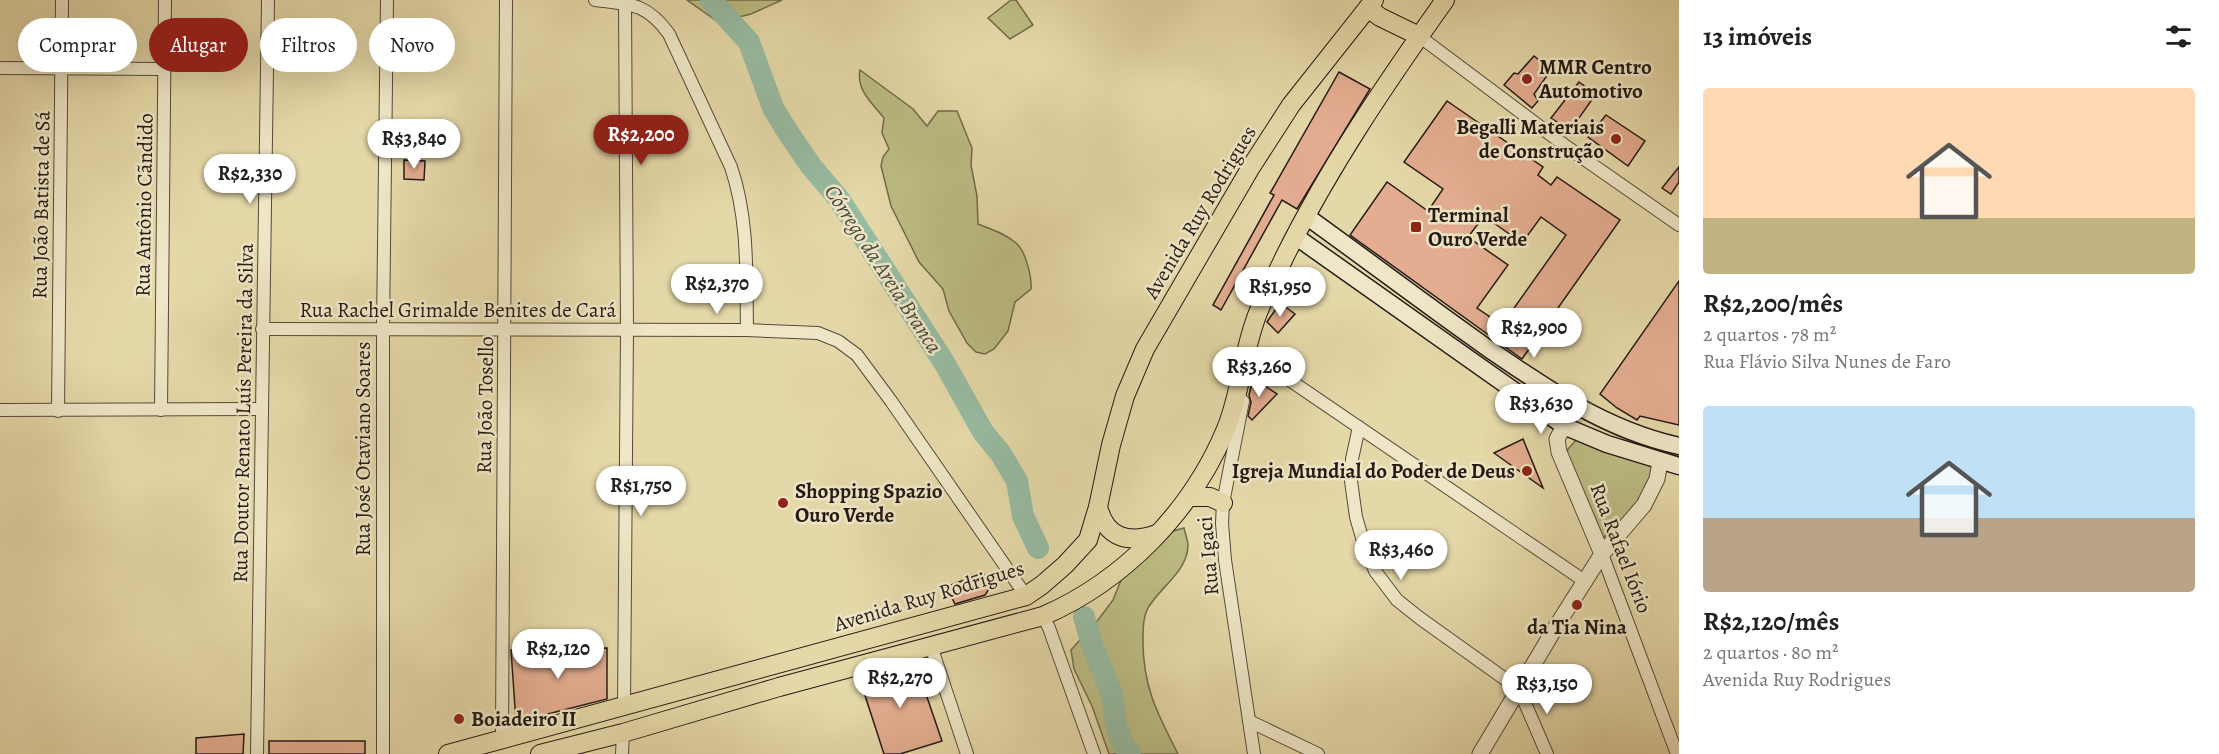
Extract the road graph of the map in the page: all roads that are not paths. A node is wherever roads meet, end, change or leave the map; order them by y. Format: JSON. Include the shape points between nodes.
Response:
{"nodes":[{"id":1,"x":62,"y":0,"type":"edge"},
{"id":2,"x":165,"y":0,"type":"edge"},
{"id":3,"x":268,"y":0,"type":"edge"},
{"id":4,"x":387,"y":0,"type":"edge"},
{"id":5,"x":506,"y":0,"type":"edge"},
{"id":6,"x":595,"y":0,"type":"edge"},
{"id":7,"x":1445,"y":0,"type":"edge"},
{"id":8,"x":625,"y":3,"type":"junction"},
{"id":9,"x":1371,"y":4,"type":"edge"},
{"id":10,"x":62,"y":18,"type":"edge"},
{"id":11,"x":165,"y":18,"type":"edge"},
{"id":12,"x":1419,"y":36,"type":"junction"},
{"id":13,"x":0,"y":68,"type":"edge"},
{"id":14,"x":18,"y":68,"type":"edge"},
{"id":15,"x":62,"y":72,"type":"edge"},
{"id":16,"x":165,"y":72,"type":"edge"},
{"id":17,"x":1306,"y":216,"type":"junction"},
{"id":18,"x":1679,"y":225,"type":"edge"},
{"id":19,"x":1295,"y":236,"type":"junction"},
{"id":20,"x":383,"y":328,"type":"junction"},
{"id":21,"x":505,"y":328,"type":"junction"},
{"id":22,"x":262,"y":329,"type":"junction"},
{"id":23,"x":627,"y":329,"type":"junction"},
{"id":24,"x":747,"y":330,"type":"junction"},
{"id":25,"x":1249,"y":353,"type":"junction"},
{"id":26,"x":1500,"y":356,"type":"junction"},
{"id":27,"x":1485,"y":370,"type":"junction"},
{"id":28,"x":262,"y":409,"type":"junction"},
{"id":29,"x":0,"y":410,"type":"edge"},
{"id":30,"x":161,"y":410,"type":"junction"},
{"id":31,"x":58,"y":411,"type":"junction"},
{"id":32,"x":1585,"y":411,"type":"junction"},
{"id":33,"x":1564,"y":426,"type":"junction"},
{"id":34,"x":1359,"y":427,"type":"junction"},
{"id":35,"x":1649,"y":440,"type":"junction"},
{"id":36,"x":1679,"y":446,"type":"edge"},
{"id":37,"x":1660,"y":462,"type":"junction"},
{"id":38,"x":1679,"y":466,"type":"edge"},
{"id":39,"x":1189,"y":497,"type":"junction"},
{"id":40,"x":1223,"y":503,"type":"junction"},
{"id":41,"x":1098,"y":507,"type":"junction"},
{"id":42,"x":1157,"y":534,"type":"junction"},
{"id":43,"x":1602,"y":554,"type":"junction"},
{"id":44,"x":1586,"y":582,"type":"junction"},
{"id":45,"x":1026,"y":596,"type":"junction"},
{"id":46,"x":1043,"y":616,"type":"junction"},
{"id":47,"x":931,"y":645,"type":"junction"},
{"id":48,"x":1520,"y":689,"type":"junction"},
{"id":49,"x":624,"y":705,"type":"junction"},
{"id":50,"x":1249,"y":721,"type":"junction"},
{"id":51,"x":623,"y":733,"type":"junction"},
{"id":52,"x":502,"y":738,"type":"junction"},
{"id":53,"x":257,"y":754,"type":"edge"},
{"id":54,"x":383,"y":754,"type":"edge"},
{"id":55,"x":448,"y":754,"type":"edge"},
{"id":56,"x":540,"y":754,"type":"edge"},
{"id":57,"x":622,"y":754,"type":"edge"},
{"id":58,"x":967,"y":754,"type":"edge"},
{"id":59,"x":1094,"y":754,"type":"edge"},
{"id":60,"x":1254,"y":754,"type":"edge"},
{"id":61,"x":1318,"y":754,"type":"edge"},
{"id":62,"x":1480,"y":754,"type":"edge"},
{"id":63,"x":1547,"y":754,"type":"edge"},
{"id":64,"x":1677,"y":754,"type":"edge"}],
"edges":[{"from":1,"to":10,"type":"street","name":"Rua João Batista de Sá"},
{"from":2,"to":11,"type":"street","name":"Rua Antônio Cãndido"},
{"from":3,"to":22,"type":"street","name":"Rua Doutor Renato Luís Pereira da Silva"},
{"from":4,"to":20,"type":"street","name":"Rua José Otaviano Soares"},
{"from":5,"to":21,"type":"street","name":"Rua João Tosello"},
{"from":6,"to":8,"type":"street"},
{"from":7,"to":12,"type":"main road"},
{"from":8,"to":23,"type":"street"},
{"from":8,"to":24,"type":"street","via":[[658,18],[669,34],[731,167],[743,214]]},
{"from":9,"to":12,"type":"main road","via":[[1380,16]]},
{"from":9,"to":41,"type":"main road","name":"Avenida Ruy Rodrigues","via":[[1291,105],[1145,348],[1125,396]]},
{"from":12,"to":17,"type":"main road","via":[[1381,90]]},
{"from":12,"to":18,"type":"street"},
{"from":13,"to":14,"type":"street"},
{"from":15,"to":31,"type":"street","name":"Rua João Batista de Sá"},
{"from":16,"to":30,"type":"street","name":"Rua Antônio Cãndido"},
{"from":17,"to":19,"type":"main road"},
{"from":17,"to":26,"type":"main road"},
{"from":19,"to":25,"type":"main road","via":[[1258,312]]},
{"from":19,"to":27,"type":"main road"},
{"from":20,"to":21,"type":"street","name":"Rua Rachel Grimalde Benites de Cará"},
{"from":20,"to":22,"type":"street","name":"Rua Rachel Grimalde Benites de Cará"},
{"from":20,"to":54,"type":"street","name":"Rua José Otaviano Soares"},
{"from":21,"to":23,"type":"street","name":"Rua Rachel Grimalde Benites de Cará"},
{"from":21,"to":52,"type":"street","name":"Rua João Tosello"},
{"from":22,"to":28,"type":"street","name":"Rua Doutor Renato Luís Pereira da Silva"},
{"from":23,"to":24,"type":"street","name":"Rua Rachel Grimalde Benites de Cará"},
{"from":23,"to":49,"type":"street"},
{"from":24,"to":45,"type":"street","name":"Rua Rachel Grimalde Benites de Cará","via":[[818,333],[857,356]]},
{"from":25,"to":34,"type":"street"},
{"from":25,"to":39,"type":"main road","via":[[1226,429]]},
{"from":25,"to":40,"type":"street","name":"Rua Igaci"},
{"from":26,"to":27,"type":"main road"},
{"from":26,"to":32,"type":"main road"},
{"from":27,"to":33,"type":"main road"},
{"from":28,"to":30,"type":"street"},
{"from":28,"to":53,"type":"street","name":"Rua Doutor Renato Luís Pereira da Silva"},
{"from":29,"to":31,"type":"street"},
{"from":30,"to":31,"type":"street"},
{"from":32,"to":33,"type":"main road"},
{"from":32,"to":35,"type":"main road"},
{"from":33,"to":37,"type":"main road"},
{"from":33,"to":43,"type":"street","name":"Rua Rafael Iório","via":[[1557,439],[1559,452]]},
{"from":34,"to":44,"type":"street"},
{"from":34,"to":48,"type":"street","via":[[1351,481],[1356,517],[1375,571],[1397,600],[1420,619]]},
{"from":35,"to":36,"type":"main road"},
{"from":35,"to":37,"type":"main road"},
{"from":37,"to":38,"type":"main road"},
{"from":37,"to":43,"type":"street","via":[[1657,479],[1644,505]]},
{"from":39,"to":40,"type":"main road","via":[[1210,496]]},
{"from":39,"to":42,"type":"main road"},
{"from":40,"to":50,"type":"street","name":"Rua Igaci","via":[[1225,560]]},
{"from":41,"to":42,"type":"main road","via":[[1107,529],[1122,537],[1135,539]]},
{"from":41,"to":45,"type":"main road","name":"Avenida Ruy Rodrigues","via":[[1088,540],[1065,565]]},
{"from":42,"to":46,"type":"main road","via":[[1119,570],[1079,598]]},
{"from":43,"to":44,"type":"street"},
{"from":43,"to":64,"type":"street","name":"Rua Rafael Iório"},
{"from":44,"to":48,"type":"street"},
{"from":45,"to":46,"type":"main road","via":[[1033,610]]},
{"from":45,"to":49,"type":"main road","name":"Avenida Ruy Rodrigues"},
{"from":46,"to":47,"type":"main road"},
{"from":46,"to":59,"type":"street"},
{"from":47,"to":51,"type":"main road"},
{"from":47,"to":58,"type":"street"},
{"from":48,"to":62,"type":"street"},
{"from":48,"to":63,"type":"street"},
{"from":49,"to":51,"type":"main road"},
{"from":49,"to":52,"type":"main road","name":"Avenida Ruy Rodrigues"},
{"from":50,"to":60,"type":"street","name":"Rua Igaci"},
{"from":50,"to":61,"type":"street"},
{"from":51,"to":56,"type":"main road"},
{"from":51,"to":57,"type":"street"},
{"from":52,"to":55,"type":"main road","name":"Avenida Ruy Rodrigues"}]}
